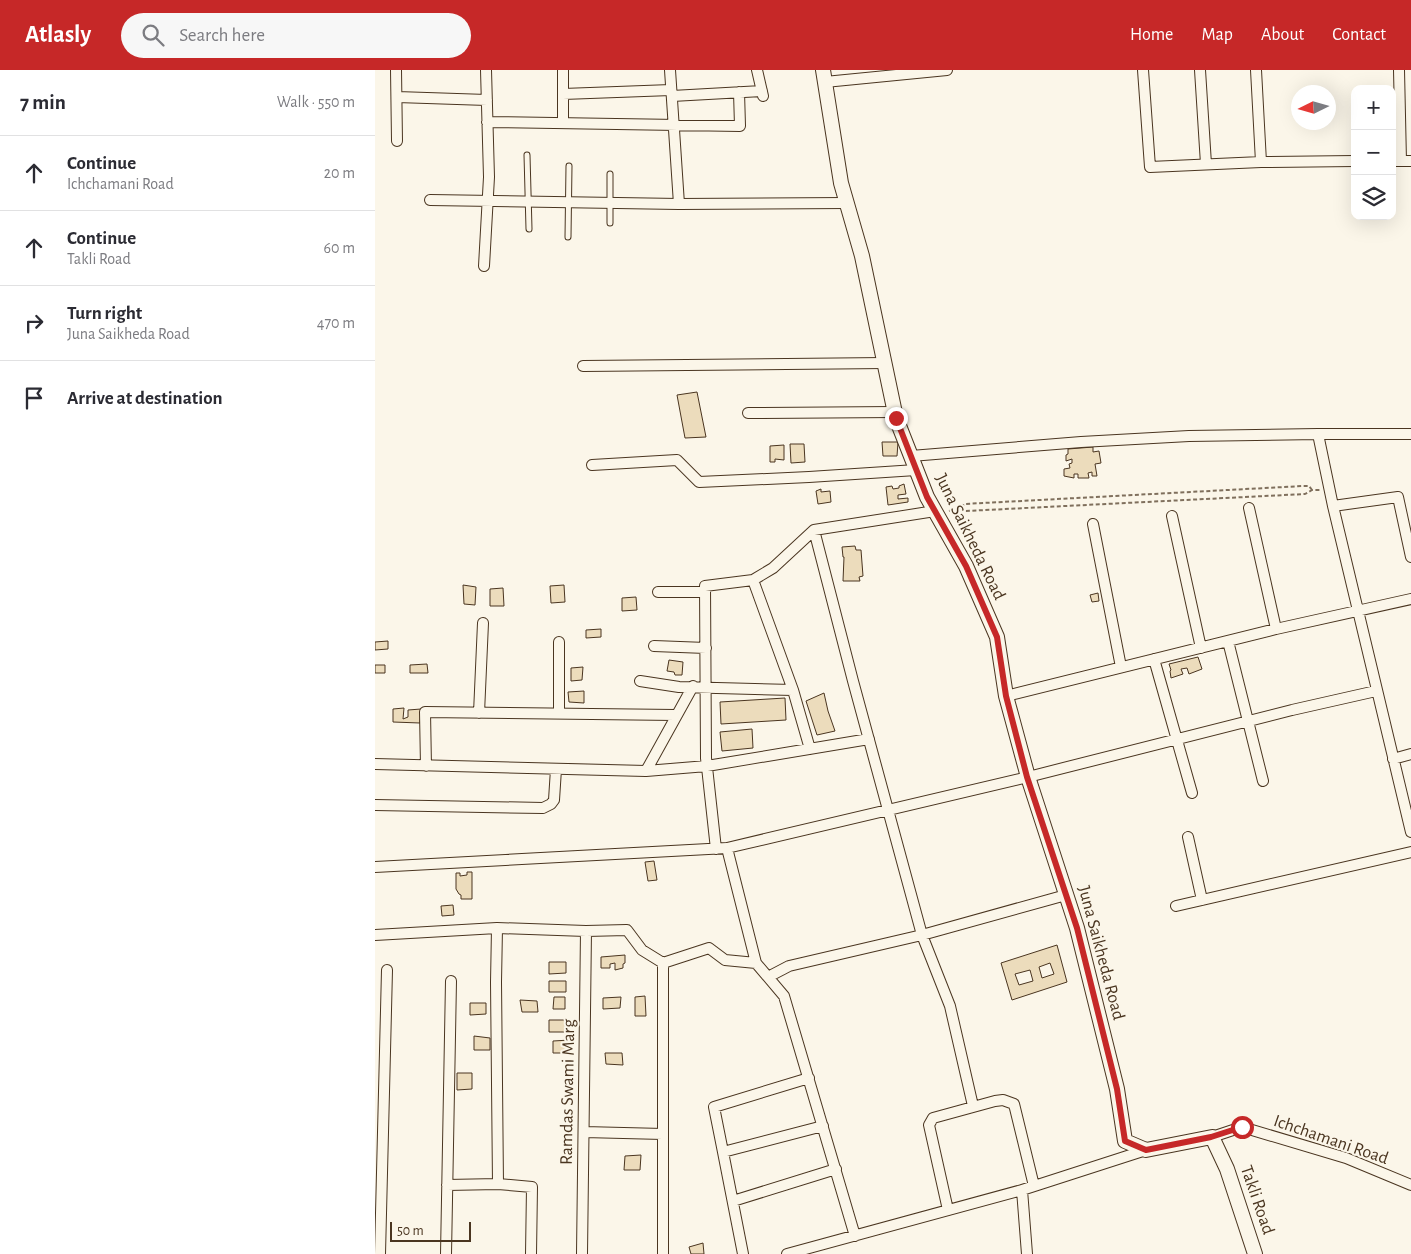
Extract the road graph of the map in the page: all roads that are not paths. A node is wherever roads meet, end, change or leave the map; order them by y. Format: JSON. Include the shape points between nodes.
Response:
{"nodes":[{"id":1,"x":396,"y":70,"type":"edge"},
{"id":2,"x":486,"y":70,"type":"edge"},
{"id":3,"x":563,"y":70,"type":"edge"},
{"id":4,"x":670,"y":70,"type":"edge"},
{"id":5,"x":757,"y":70,"type":"edge"},
{"id":6,"x":947,"y":70,"type":"edge"},
{"id":7,"x":1143,"y":70,"type":"edge"},
{"id":8,"x":1200,"y":70,"type":"edge"},
{"id":9,"x":1256,"y":70,"type":"edge"},
{"id":10,"x":1399,"y":70,"type":"edge"},
{"id":11,"x":824,"y":76,"type":"edge"},
{"id":12,"x":739,"y":92,"type":"junction"},
{"id":13,"x":671,"y":93,"type":"junction"},
{"id":14,"x":563,"y":94,"type":"junction"},
{"id":15,"x":397,"y":97,"type":"junction"},
{"id":16,"x":487,"y":100,"type":"junction"},
{"id":17,"x":487,"y":122,"type":"junction"},
{"id":18,"x":563,"y":123,"type":"junction"},
{"id":19,"x":674,"y":126,"type":"junction"},
{"id":20,"x":397,"y":141,"type":"dead end"},
{"id":21,"x":527,"y":155,"type":"dead end"},
{"id":22,"x":1351,"y":161,"type":"edge"},
{"id":23,"x":1401,"y":161,"type":"edge"},
{"id":24,"x":1261,"y":162,"type":"junction"},
{"id":25,"x":1206,"y":164,"type":"junction"},
{"id":26,"x":569,"y":166,"type":"dead end"},
{"id":27,"x":610,"y":174,"type":"dead end"},
{"id":28,"x":430,"y":200,"type":"dead end"},
{"id":29,"x":487,"y":201,"type":"junction"},
{"id":30,"x":529,"y":202,"type":"junction"},
{"id":31,"x":568,"y":202,"type":"junction"},
{"id":32,"x":847,"y":202,"type":"junction"},
{"id":33,"x":610,"y":203,"type":"junction"},
{"id":34,"x":679,"y":204,"type":"junction"},
{"id":35,"x":610,"y":223,"type":"dead end"},
{"id":36,"x":529,"y":229,"type":"dead end"},
{"id":37,"x":568,"y":238,"type":"dead end"},
{"id":38,"x":484,"y":266,"type":"dead end"},
{"id":39,"x":885,"y":363,"type":"junction"},
{"id":40,"x":583,"y":366,"type":"dead end"},
{"id":41,"x":895,"y":412,"type":"junction"},
{"id":42,"x":748,"y":413,"type":"dead end"},
{"id":43,"x":1318,"y":434,"type":"junction"},
{"id":44,"x":1411,"y":434,"type":"edge"},
{"id":45,"x":911,"y":456,"type":"junction"},
{"id":46,"x":592,"y":465,"type":"dead end"},
{"id":47,"x":916,"y":470,"type":"junction"},
{"id":48,"x":1333,"y":506,"type":"junction"},
{"id":49,"x":1249,"y":508,"type":"dead end"},
{"id":50,"x":935,"y":512,"type":"junction"},
{"id":51,"x":1173,"y":516,"type":"dead end"},
{"id":52,"x":1093,"y":524,"type":"dead end"},
{"id":53,"x":814,"y":530,"type":"junction"},
{"id":54,"x":1409,"y":536,"type":"edge"},
{"id":55,"x":1411,"y":557,"type":"edge"},
{"id":56,"x":753,"y":580,"type":"junction"},
{"id":57,"x":658,"y":592,"type":"dead end"},
{"id":58,"x":705,"y":592,"type":"junction"},
{"id":59,"x":1411,"y":599,"type":"edge"},
{"id":60,"x":1359,"y":611,"type":"junction"},
{"id":61,"x":483,"y":623,"type":"dead end"},
{"id":62,"x":1276,"y":629,"type":"junction"},
{"id":63,"x":1227,"y":641,"type":"junction"},
{"id":64,"x":559,"y":642,"type":"dead end"},
{"id":65,"x":654,"y":646,"type":"dead end"},
{"id":66,"x":706,"y":648,"type":"junction"},
{"id":67,"x":1201,"y":648,"type":"junction"},
{"id":68,"x":1154,"y":659,"type":"junction"},
{"id":69,"x":1121,"y":667,"type":"junction"},
{"id":70,"x":640,"y":681,"type":"dead end"},
{"id":71,"x":693,"y":686,"type":"junction"},
{"id":72,"x":706,"y":687,"type":"junction"},
{"id":73,"x":793,"y":690,"type":"junction"},
{"id":74,"x":1376,"y":692,"type":"junction"},
{"id":75,"x":1006,"y":696,"type":"junction"},
{"id":76,"x":479,"y":713,"type":"junction"},
{"id":77,"x":559,"y":714,"type":"junction"},
{"id":78,"x":675,"y":715,"type":"junction"},
{"id":79,"x":1248,"y":721,"type":"junction"},
{"id":80,"x":869,"y":739,"type":"junction"},
{"id":81,"x":1177,"y":739,"type":"junction"},
{"id":82,"x":810,"y":749,"type":"junction"},
{"id":83,"x":1411,"y":754,"type":"edge"},
{"id":84,"x":1393,"y":759,"type":"junction"},
{"id":85,"x":375,"y":764,"type":"edge"},
{"id":86,"x":426,"y":766,"type":"junction"},
{"id":87,"x":707,"y":766,"type":"junction"},
{"id":88,"x":556,"y":769,"type":"junction"},
{"id":89,"x":646,"y":771,"type":"junction"},
{"id":90,"x":1027,"y":777,"type":"junction"},
{"id":91,"x":1263,"y":781,"type":"dead end"},
{"id":92,"x":1192,"y":793,"type":"dead end"},
{"id":93,"x":375,"y":805,"type":"edge"},
{"id":94,"x":889,"y":810,"type":"junction"},
{"id":95,"x":1411,"y":832,"type":"edge"},
{"id":96,"x":1188,"y":838,"type":"dead end"},
{"id":97,"x":727,"y":848,"type":"junction"},
{"id":98,"x":716,"y":849,"type":"junction"},
{"id":99,"x":1411,"y":852,"type":"edge"},
{"id":100,"x":375,"y":867,"type":"edge"},
{"id":101,"x":1067,"y":895,"type":"junction"},
{"id":102,"x":1202,"y":900,"type":"junction"},
{"id":103,"x":1176,"y":906,"type":"dead end"},
{"id":104,"x":497,"y":928,"type":"junction"},
{"id":105,"x":586,"y":931,"type":"junction"},
{"id":106,"x":375,"y":935,"type":"edge"},
{"id":107,"x":921,"y":935,"type":"junction"},
{"id":108,"x":663,"y":963,"type":"junction"},
{"id":109,"x":756,"y":963,"type":"junction"},
{"id":110,"x":387,"y":970,"type":"dead end"},
{"id":111,"x":768,"y":977,"type":"junction"},
{"id":112,"x":451,"y":981,"type":"dead end"},
{"id":113,"x":809,"y":1078,"type":"junction"},
{"id":114,"x":973,"y":1106,"type":"junction"},
{"id":115,"x":823,"y":1126,"type":"junction"},
{"id":116,"x":584,"y":1132,"type":"junction"},
{"id":117,"x":663,"y":1134,"type":"junction"},
{"id":118,"x":1211,"y":1137,"type":"junction"},
{"id":119,"x":1146,"y":1150,"type":"junction"},
{"id":120,"x":723,"y":1152,"type":"junction"},
{"id":121,"x":836,"y":1169,"type":"junction"},
{"id":122,"x":498,"y":1184,"type":"junction"},
{"id":123,"x":447,"y":1185,"type":"junction"},
{"id":124,"x":1411,"y":1185,"type":"edge"},
{"id":125,"x":1034,"y":1186,"type":"junction"},
{"id":126,"x":1022,"y":1190,"type":"junction"},
{"id":127,"x":733,"y":1201,"type":"junction"},
{"id":128,"x":948,"y":1210,"type":"junction"},
{"id":129,"x":855,"y":1236,"type":"junction"},
{"id":130,"x":380,"y":1254,"type":"edge"},
{"id":131,"x":446,"y":1254,"type":"edge"},
{"id":132,"x":531,"y":1254,"type":"edge"},
{"id":133,"x":582,"y":1254,"type":"edge"},
{"id":134,"x":663,"y":1254,"type":"edge"},
{"id":135,"x":743,"y":1254,"type":"edge"},
{"id":136,"x":787,"y":1254,"type":"edge"},
{"id":137,"x":1027,"y":1254,"type":"edge"},
{"id":138,"x":1255,"y":1254,"type":"edge"}],
"edges":[{"from":1,"to":15,"type":"street"},
{"from":2,"to":16,"type":"street"},
{"from":3,"to":14,"type":"street"},
{"from":4,"to":13,"type":"street"},
{"from":5,"to":12,"type":"street","via":[[763,93]]},
{"from":6,"to":11,"type":"street"},
{"from":7,"to":25,"type":"street","via":[[1150,167]]},
{"from":8,"to":25,"type":"street"},
{"from":9,"to":24,"type":"street"},
{"from":10,"to":23,"type":"street"},
{"from":11,"to":32,"type":"main road","name":"Juna Saikheda Road"},
{"from":12,"to":13,"type":"street"},
{"from":12,"to":19,"type":"street","via":[[739,126]]},
{"from":13,"to":14,"type":"street"},
{"from":13,"to":19,"type":"street"},
{"from":14,"to":18,"type":"street"},
{"from":15,"to":16,"type":"street"},
{"from":15,"to":20,"type":"street"},
{"from":16,"to":17,"type":"street"},
{"from":17,"to":18,"type":"street"},
{"from":17,"to":29,"type":"street"},
{"from":18,"to":19,"type":"street"},
{"from":19,"to":34,"type":"street"},
{"from":21,"to":30,"type":"lane"},
{"from":22,"to":24,"type":"street"},
{"from":24,"to":25,"type":"street"},
{"from":26,"to":31,"type":"lane"},
{"from":27,"to":33,"type":"lane"},
{"from":28,"to":29,"type":"street"},
{"from":29,"to":30,"type":"street"},
{"from":29,"to":38,"type":"street"},
{"from":30,"to":31,"type":"street"},
{"from":30,"to":36,"type":"lane"},
{"from":31,"to":33,"type":"street"},
{"from":31,"to":37,"type":"lane"},
{"from":32,"to":34,"type":"street"},
{"from":32,"to":39,"type":"main road","name":"Juna Saikheda Road"},
{"from":33,"to":34,"type":"street"},
{"from":33,"to":35,"type":"lane"},
{"from":39,"to":40,"type":"street"},
{"from":39,"to":41,"type":"main road","name":"Juna Saikheda Road"},
{"from":41,"to":42,"type":"street"},
{"from":41,"to":45,"type":"main road","name":"Juna Saikheda Road"},
{"from":43,"to":44,"type":"street"},
{"from":43,"to":45,"type":"street","via":[[1189,436]]},
{"from":43,"to":48,"type":"street"},
{"from":45,"to":47,"type":"main road","name":"Juna Saikheda Road"},
{"from":46,"to":47,"type":"street","via":[[677,460],[699,482]]},
{"from":47,"to":50,"type":"main road","name":"Juna Saikheda Road"},
{"from":48,"to":54,"type":"street","via":[[1398,497]]},
{"from":48,"to":60,"type":"street"},
{"from":49,"to":62,"type":"street"},
{"from":50,"to":53,"type":"street"},
{"from":50,"to":75,"type":"main road","name":"Juna Saikheda Road","via":[[966,566],[997,637]]},
{"from":51,"to":67,"type":"street"},
{"from":52,"to":69,"type":"street"},
{"from":53,"to":56,"type":"street","via":[[773,568]]},
{"from":53,"to":80,"type":"street"},
{"from":54,"to":55,"type":"street"},
{"from":56,"to":58,"type":"street","via":[[705,586]]},
{"from":56,"to":73,"type":"street"},
{"from":57,"to":58,"type":"street"},
{"from":58,"to":66,"type":"street"},
{"from":59,"to":60,"type":"street"},
{"from":60,"to":62,"type":"street"},
{"from":60,"to":74,"type":"street"},
{"from":61,"to":76,"type":"street"},
{"from":62,"to":63,"type":"street"},
{"from":63,"to":67,"type":"street"},
{"from":63,"to":79,"type":"street"},
{"from":64,"to":77,"type":"street"},
{"from":65,"to":66,"type":"street"},
{"from":66,"to":72,"type":"street"},
{"from":67,"to":68,"type":"street"},
{"from":68,"to":69,"type":"street"},
{"from":68,"to":81,"type":"street"},
{"from":69,"to":75,"type":"street"},
{"from":70,"to":71,"type":"street"},
{"from":71,"to":72,"type":"street"},
{"from":71,"to":78,"type":"street"},
{"from":72,"to":73,"type":"street"},
{"from":72,"to":87,"type":"street"},
{"from":73,"to":82,"type":"street"},
{"from":74,"to":79,"type":"street"},
{"from":74,"to":84,"type":"street"},
{"from":75,"to":90,"type":"main road","name":"Juna Saikheda Road"},
{"from":76,"to":77,"type":"street"},
{"from":76,"to":86,"type":"street","via":[[425,712]]},
{"from":77,"to":78,"type":"street"},
{"from":78,"to":89,"type":"street"},
{"from":79,"to":81,"type":"street"},
{"from":79,"to":91,"type":"street"},
{"from":80,"to":82,"type":"street"},
{"from":80,"to":94,"type":"street"},
{"from":81,"to":90,"type":"street"},
{"from":81,"to":92,"type":"street"},
{"from":82,"to":87,"type":"street"},
{"from":83,"to":84,"type":"street"},
{"from":84,"to":95,"type":"street"},
{"from":85,"to":86,"type":"street"},
{"from":86,"to":88,"type":"street"},
{"from":87,"to":89,"type":"street"},
{"from":87,"to":98,"type":"street"},
{"from":88,"to":89,"type":"street"},
{"from":88,"to":93,"type":"street","via":[[554,800],[543,808]]},
{"from":90,"to":94,"type":"street"},
{"from":90,"to":101,"type":"main road","name":"Juna Saikheda Road"},
{"from":94,"to":97,"type":"street"},
{"from":94,"to":107,"type":"street"},
{"from":96,"to":102,"type":"street"},
{"from":97,"to":98,"type":"street"},
{"from":97,"to":109,"type":"street"},
{"from":98,"to":100,"type":"street"},
{"from":99,"to":102,"type":"street"},
{"from":101,"to":107,"type":"street"},
{"from":101,"to":119,"type":"main road","name":"Juna Saikheda Road","via":[[1114,1079],[1125,1141]]},
{"from":102,"to":103,"type":"street"},
{"from":104,"to":105,"type":"street"},
{"from":104,"to":106,"type":"street"},
{"from":104,"to":122,"type":"street"},
{"from":105,"to":108,"type":"street","via":[[627,930],[642,950]]},
{"from":105,"to":116,"type":"street","name":"Ramdas Swami Marg"},
{"from":107,"to":111,"type":"street","via":[[789,966]]},
{"from":107,"to":114,"type":"street","via":[[950,1006]]},
{"from":108,"to":109,"type":"street","via":[[709,948],[725,960]]},
{"from":108,"to":117,"type":"street"},
{"from":109,"to":111,"type":"street"},
{"from":110,"to":130,"type":"street"},
{"from":111,"to":113,"type":"street","via":[[784,996]]},
{"from":112,"to":123,"type":"street"},
{"from":113,"to":115,"type":"street"},
{"from":113,"to":120,"type":"street","via":[[714,1107]]},
{"from":114,"to":125,"type":"street","via":[[1003,1100],[1014,1104]]},
{"from":114,"to":128,"type":"street","via":[[933,1118],[929,1125]]},
{"from":115,"to":120,"type":"street"},
{"from":115,"to":121,"type":"street"},
{"from":116,"to":117,"type":"street"},
{"from":116,"to":133,"type":"street","name":"Ramdas Swami Marg"},
{"from":117,"to":134,"type":"street"},
{"from":118,"to":119,"type":"main road"},
{"from":118,"to":124,"type":"street","name":"Ichchamani Road","via":[[1242,1127],[1346,1158]]},
{"from":118,"to":138,"type":"main road","name":"Takli Road","via":[[1227,1169]]},
{"from":119,"to":125,"type":"street"},
{"from":120,"to":127,"type":"street"},
{"from":121,"to":127,"type":"street"},
{"from":121,"to":129,"type":"street"},
{"from":122,"to":123,"type":"street"},
{"from":122,"to":132,"type":"street","via":[[532,1187]]},
{"from":123,"to":131,"type":"street"},
{"from":125,"to":126,"type":"street"},
{"from":126,"to":128,"type":"street"},
{"from":126,"to":137,"type":"street"},
{"from":127,"to":135,"type":"street"},
{"from":128,"to":129,"type":"street"},
{"from":129,"to":136,"type":"street"}]}
